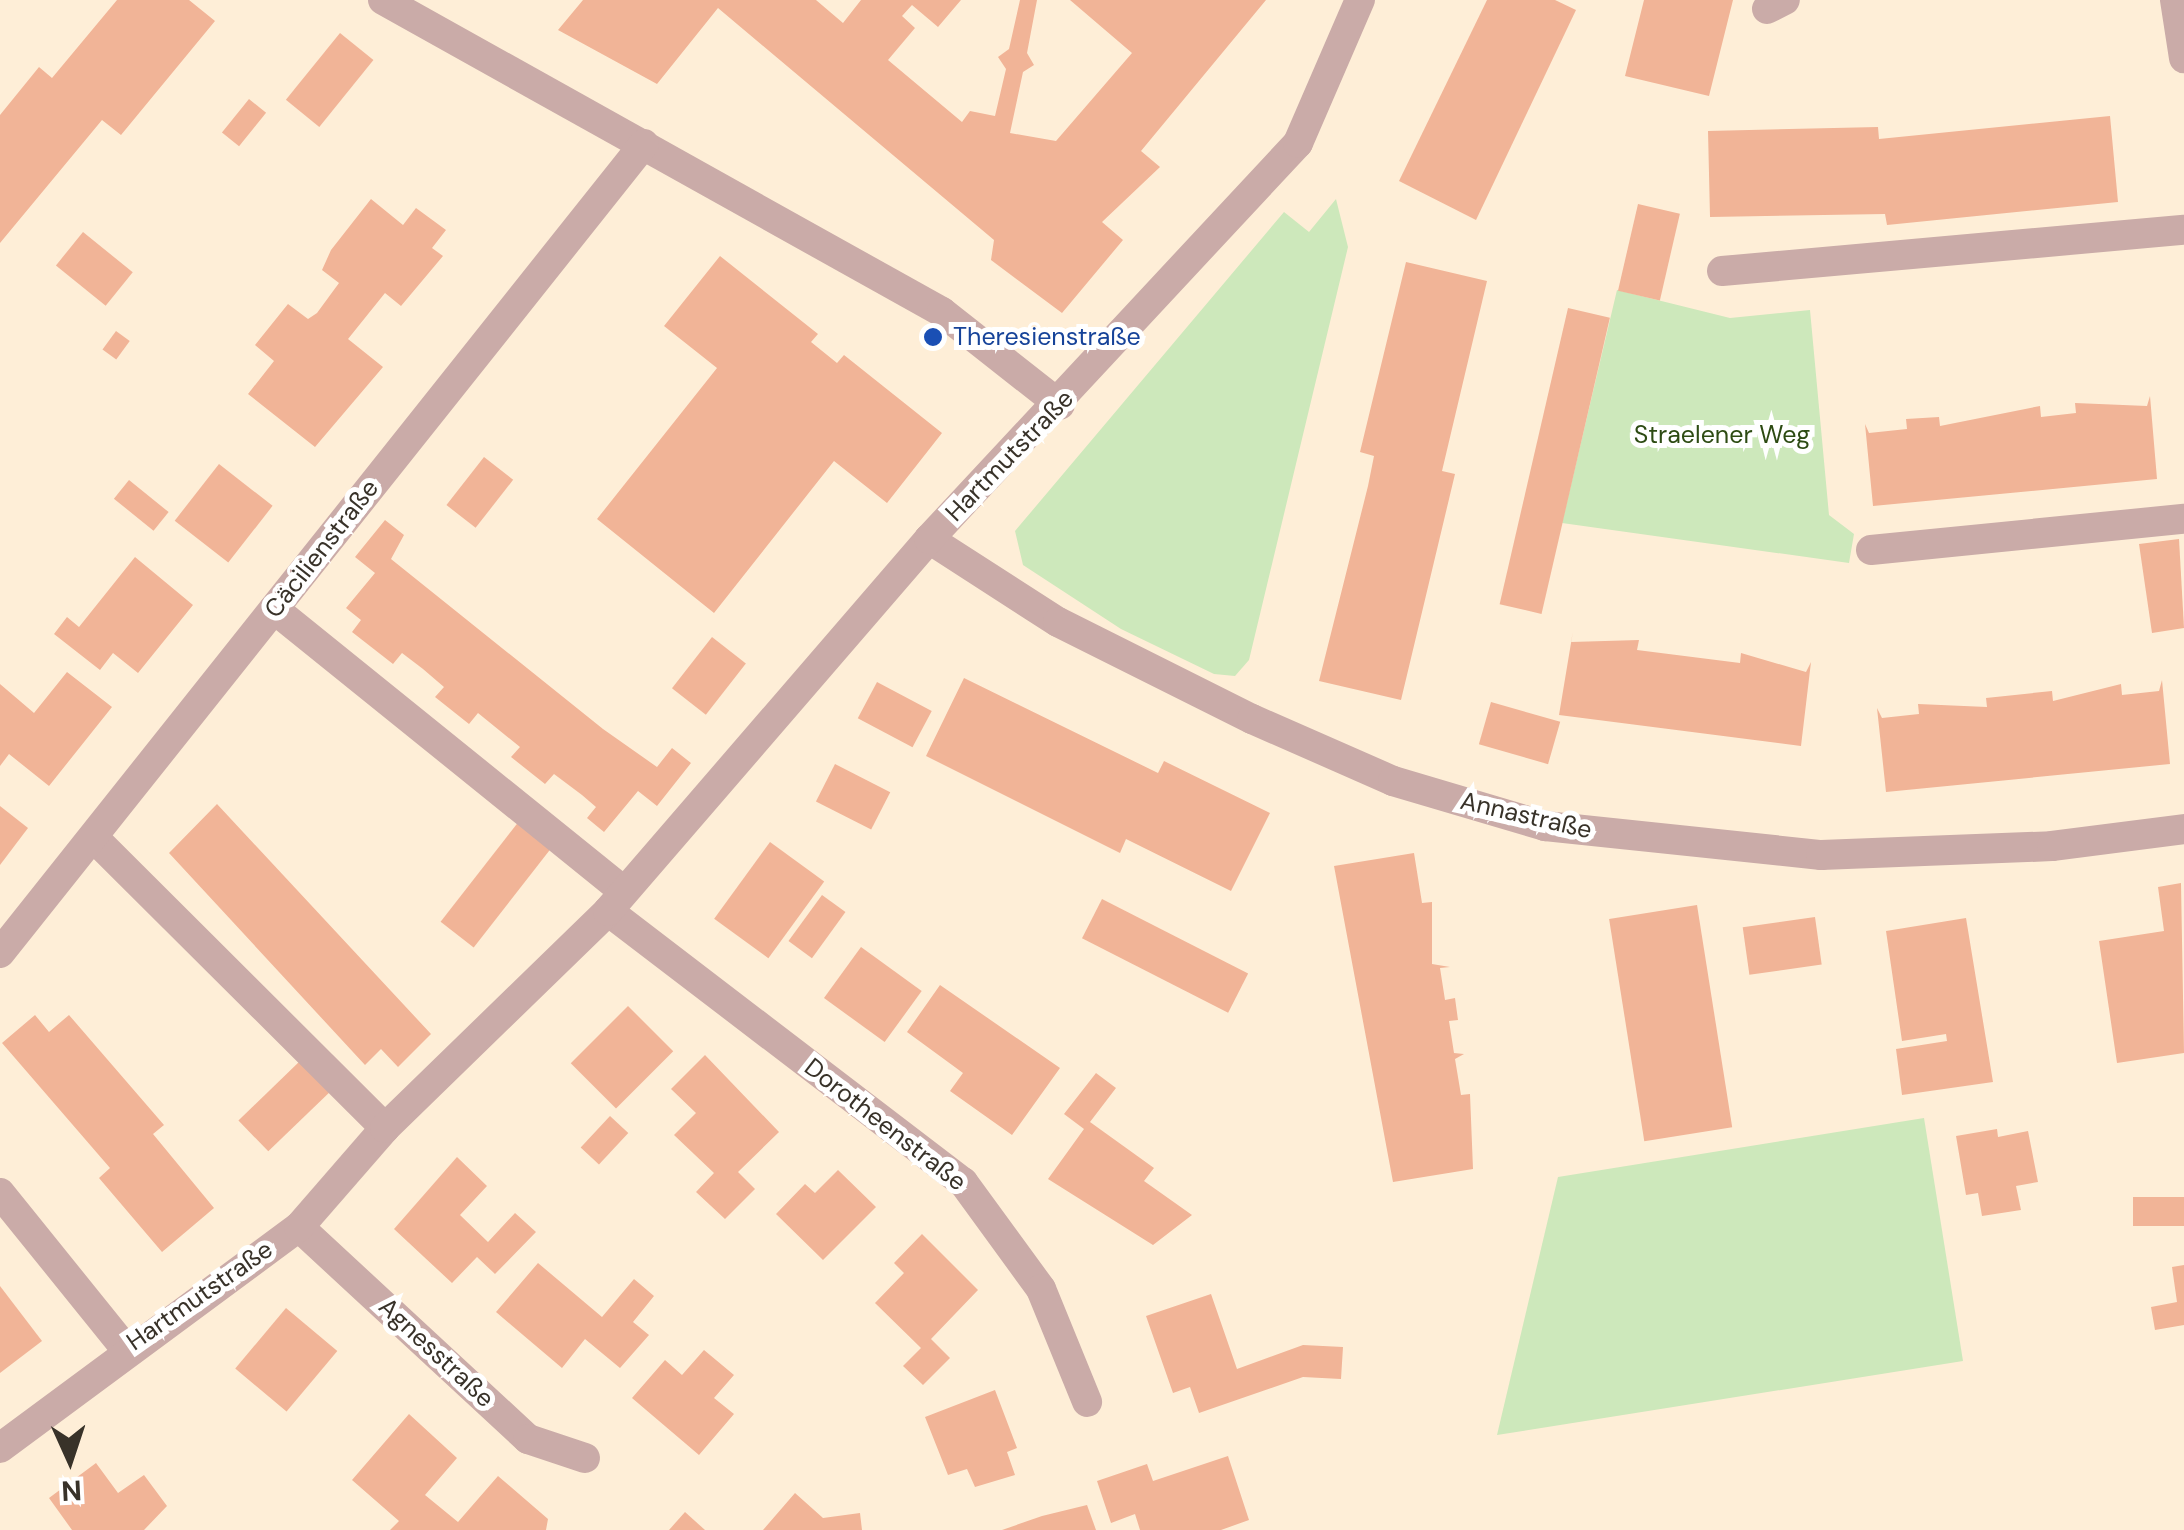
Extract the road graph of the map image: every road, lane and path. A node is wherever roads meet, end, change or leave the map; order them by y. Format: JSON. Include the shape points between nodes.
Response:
{"nodes":[{"id":1,"x":383,"y":0,"type":"edge"},
{"id":2,"x":1360,"y":0,"type":"edge"},
{"id":3,"x":2175,"y":0,"type":"edge"},
{"id":4,"x":2184,"y":58,"type":"edge"},
{"id":5,"x":644,"y":144,"type":"junction"},
{"id":6,"x":2184,"y":230,"type":"edge"},
{"id":7,"x":1722,"y":271,"type":"dead end"},
{"id":8,"x":1060,"y":405,"type":"junction"},
{"id":9,"x":2184,"y":519,"type":"edge"},
{"id":10,"x":929,"y":539,"type":"junction"},
{"id":11,"x":1871,"y":550,"type":"dead end"},
{"id":12,"x":274,"y":609,"type":"junction"},
{"id":13,"x":2184,"y":829,"type":"edge"},
{"id":14,"x":94,"y":838,"type":"junction"},
{"id":15,"x":616,"y":901,"type":"junction"},
{"id":16,"x":0,"y":952,"type":"edge"},
{"id":17,"x":385,"y":1128,"type":"junction"},
{"id":18,"x":0,"y":1193,"type":"edge"},
{"id":19,"x":299,"y":1227,"type":"junction"},
{"id":20,"x":125,"y":1348,"type":"junction"},
{"id":21,"x":1087,"y":1402,"type":"dead end"},
{"id":22,"x":0,"y":1448,"type":"edge"},
{"id":23,"x":585,"y":1458,"type":"dead end"}],
"edges":[{"from":1,"to":5,"type":"street"},
{"from":2,"to":8,"type":"street","name":"Hartmutstraße","via":[[1298,142]]},
{"from":3,"to":4,"type":"street"},
{"from":5,"to":8,"type":"street","via":[[942,312]]},
{"from":5,"to":12,"type":"street","name":"Cäcilienstraße"},
{"from":6,"to":7,"type":"street"},
{"from":8,"to":10,"type":"street","name":"Hartmutstraße"},
{"from":9,"to":11,"type":"street"},
{"from":10,"to":13,"type":"street","name":"Annastraße","via":[[1058,622],[1252,720],[1393,782],[1546,826],[1821,855],[2052,846]]},
{"from":10,"to":15,"type":"street","name":"Hartmutstraße"},
{"from":12,"to":14,"type":"street","name":"Cäcilienstraße"},
{"from":12,"to":15,"type":"street"},
{"from":14,"to":16,"type":"street","name":"Cäcilienstraße"},
{"from":14,"to":17,"type":"street"},
{"from":15,"to":17,"type":"street","name":"Hartmutstraße"},
{"from":15,"to":21,"type":"street","name":"Dorotheenstraße","via":[[963,1182],[1041,1289]]},
{"from":17,"to":19,"type":"street","name":"Hartmutstraße"},
{"from":18,"to":20,"type":"street"},
{"from":19,"to":20,"type":"street","name":"Hartmutstraße"},
{"from":19,"to":23,"type":"street","name":"Agnesstraße","via":[[528,1439]]},
{"from":20,"to":22,"type":"street","name":"Hartmutstraße"}]}
